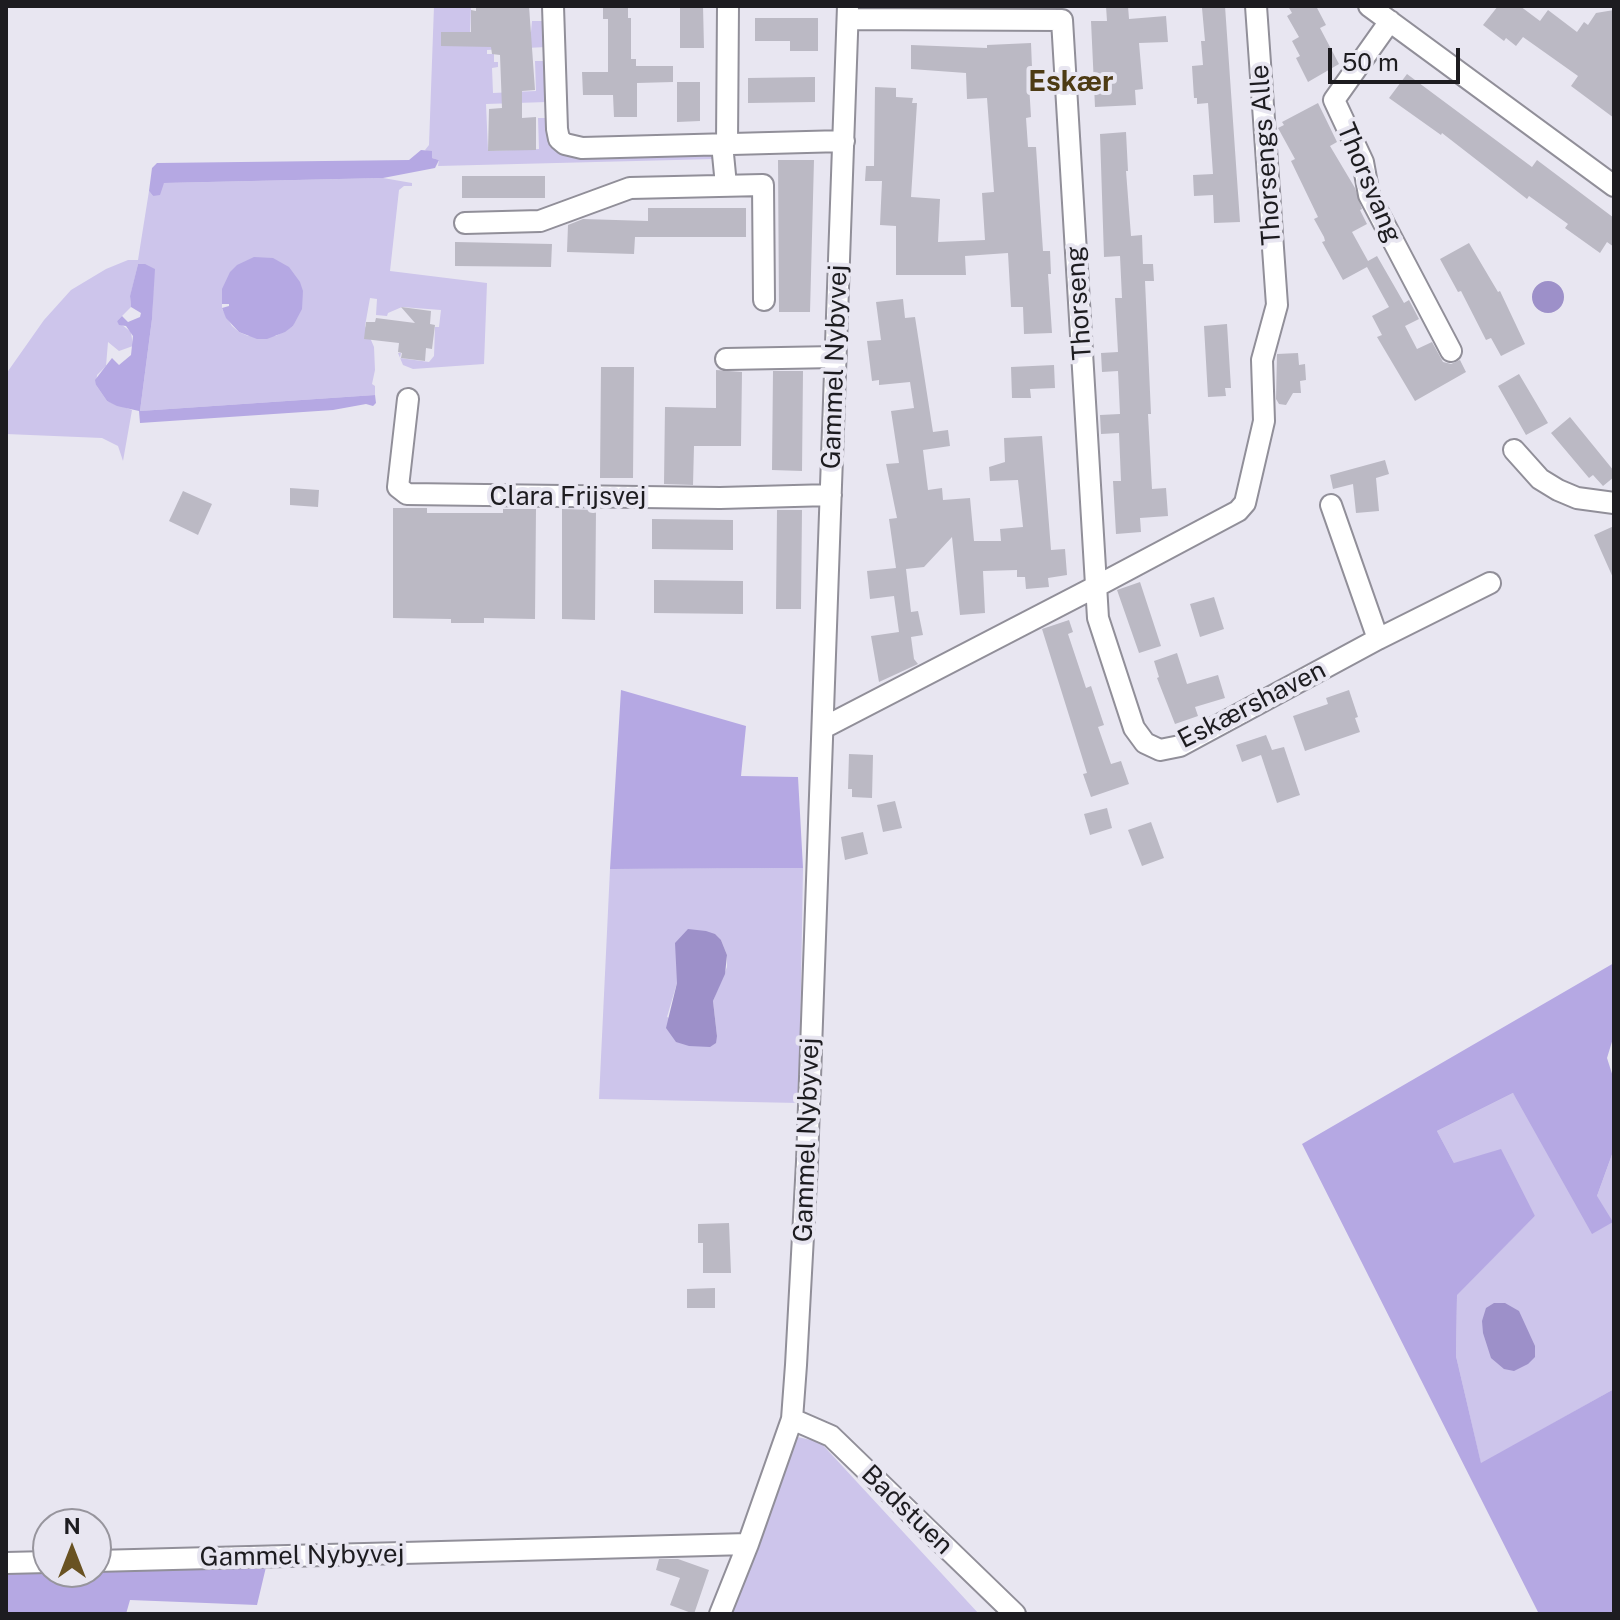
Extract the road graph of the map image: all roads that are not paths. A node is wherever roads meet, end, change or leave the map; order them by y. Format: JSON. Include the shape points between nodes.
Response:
{"nodes":[{"id":1,"x":553,"y":6,"type":"edge"},
{"id":2,"x":728,"y":6,"type":"edge"},
{"id":3,"x":1256,"y":6,"type":"edge"},
{"id":4,"x":1369,"y":6,"type":"edge"},
{"id":5,"x":848,"y":12,"type":"edge"},
{"id":6,"x":1061,"y":13,"type":"edge"},
{"id":7,"x":1390,"y":21,"type":"junction"},
{"id":8,"x":844,"y":141,"type":"junction"},
{"id":9,"x":725,"y":144,"type":"junction"},
{"id":10,"x":726,"y":185,"type":"junction"},
{"id":11,"x":1614,"y":186,"type":"edge"},
{"id":12,"x":465,"y":223,"type":"dead end"},
{"id":13,"x":764,"y":300,"type":"dead end"},
{"id":14,"x":1451,"y":351,"type":"dead end"},
{"id":15,"x":836,"y":357,"type":"junction"},
{"id":16,"x":726,"y":359,"type":"dead end"},
{"id":17,"x":408,"y":399,"type":"dead end"},
{"id":18,"x":1514,"y":450,"type":"dead end"},
{"id":19,"x":831,"y":495,"type":"junction"},
{"id":20,"x":1614,"y":503,"type":"edge"},
{"id":21,"x":1331,"y":505,"type":"dead end"},
{"id":22,"x":1490,"y":583,"type":"dead end"},
{"id":23,"x":1097,"y":586,"type":"junction"},
{"id":24,"x":1378,"y":639,"type":"junction"},
{"id":25,"x":823,"y":728,"type":"junction"},
{"id":26,"x":792,"y":1419,"type":"junction"},
{"id":27,"x":748,"y":1544,"type":"junction"},
{"id":28,"x":112,"y":1561,"type":"edge"},
{"id":29,"x":32,"y":1562,"type":"edge"},
{"id":30,"x":6,"y":1563,"type":"edge"},
{"id":31,"x":720,"y":1614,"type":"edge"},
{"id":32,"x":1015,"y":1614,"type":"edge"}],
"edges":[{"from":1,"to":9,"type":"street","via":[[557,129],[562,142],[582,148]]},
{"from":2,"to":9,"type":"street"},
{"from":3,"to":23,"type":"street","name":"Thorsengs Alle","via":[[1277,305],[1262,360],[1264,421],[1247,497],[1238,511]]},
{"from":4,"to":7,"type":"street"},
{"from":5,"to":6,"type":"street","name":"Thorseng"},
{"from":5,"to":8,"type":"street","name":"Gammel Nybyvej"},
{"from":6,"to":23,"type":"street","name":"Thorseng"},
{"from":7,"to":11,"type":"street"},
{"from":7,"to":14,"type":"street","name":"Thorsvang","via":[[1334,100],[1363,162],[1369,195]]},
{"from":8,"to":9,"type":"street"},
{"from":8,"to":15,"type":"street","name":"Gammel Nybyvej"},
{"from":9,"to":10,"type":"street"},
{"from":10,"to":12,"type":"street","via":[[630,188],[540,221]]},
{"from":10,"to":13,"type":"street","via":[[763,185]]},
{"from":15,"to":16,"type":"street"},
{"from":15,"to":19,"type":"street","name":"Gammel Nybyvej"},
{"from":17,"to":19,"type":"street","name":"Clara Frijsvej","via":[[398,487],[407,494]]},
{"from":18,"to":20,"type":"street","via":[[1558,490]]},
{"from":19,"to":25,"type":"street","name":"Gammel Nybyvej"},
{"from":21,"to":24,"type":"street"},
{"from":22,"to":24,"type":"street","name":"Eskærshaven"},
{"from":23,"to":24,"type":"street","name":"Eskærshaven","via":[[1098,618],[1134,728],[1145,743],[1160,750],[1180,746]]},
{"from":23,"to":25,"type":"street"},
{"from":25,"to":26,"type":"street","name":"Gammel Nybyvej"},
{"from":26,"to":27,"type":"street","name":"Gammel Nybyvej"},
{"from":26,"to":32,"type":"street","name":"Badstuen","via":[[831,1436]]},
{"from":27,"to":28,"type":"street","name":"Gammel Nybyvej"},
{"from":27,"to":31,"type":"street","name":"Gammel Nybyvej"},
{"from":29,"to":30,"type":"street"}]}
